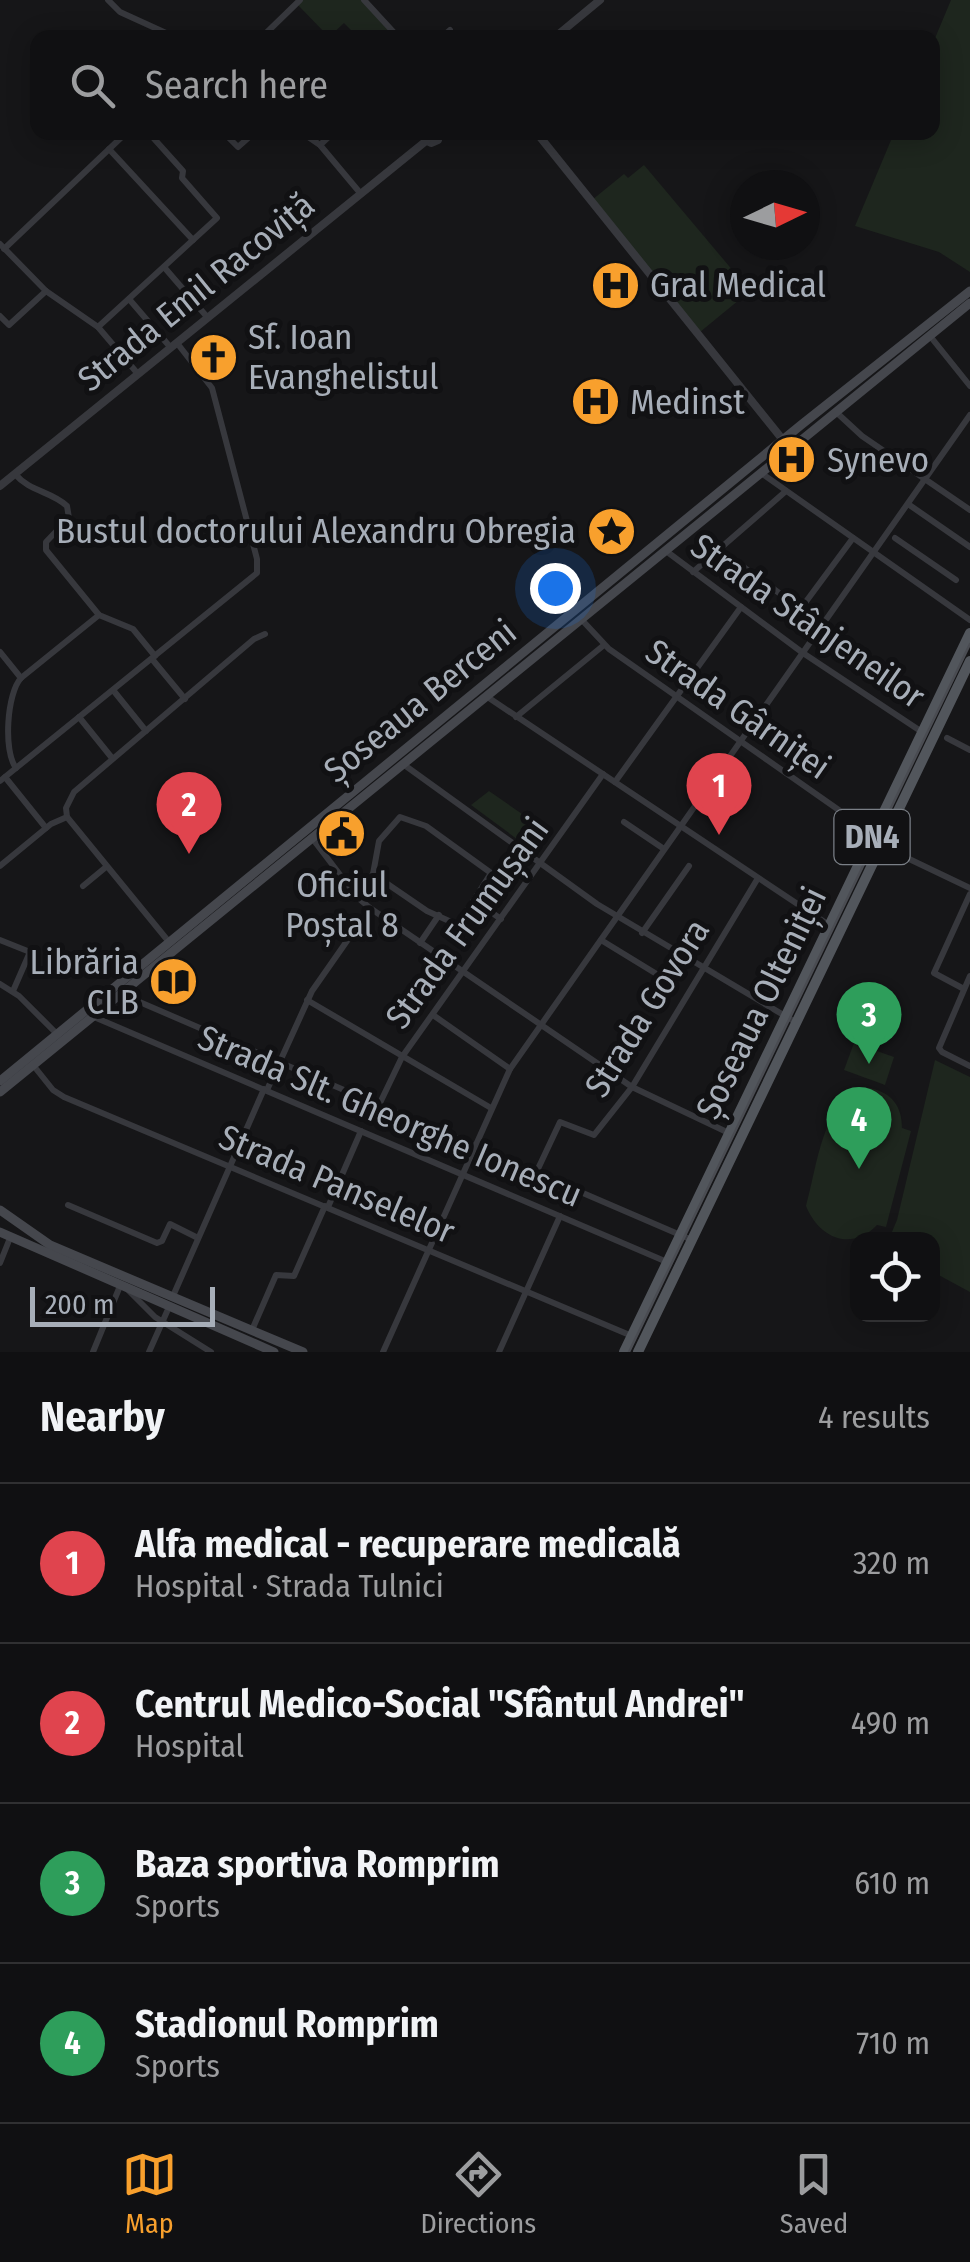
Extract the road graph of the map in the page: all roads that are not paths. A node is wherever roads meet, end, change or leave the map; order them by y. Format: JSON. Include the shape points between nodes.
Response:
{"nodes":[{"id":1,"x":108,"y":0,"type":"edge"},
{"id":2,"x":300,"y":0,"type":"edge"},
{"id":3,"x":364,"y":0,"type":"edge"},
{"id":4,"x":600,"y":0,"type":"edge"},
{"id":5,"x":585,"y":5,"type":"edge"},
{"id":6,"x":159,"y":30,"type":"edge"},
{"id":7,"x":269,"y":30,"type":"edge"},
{"id":8,"x":392,"y":30,"type":"edge"},
{"id":9,"x":562,"y":30,"type":"edge"},
{"id":10,"x":119,"y":140,"type":"edge"},
{"id":11,"x":155,"y":140,"type":"edge"},
{"id":12,"x":312,"y":140,"type":"edge"},
{"id":13,"x":325,"y":140,"type":"edge"},
{"id":14,"x":422,"y":140,"type":"edge"},
{"id":15,"x":542,"y":140,"type":"edge"},
{"id":16,"x":320,"y":145,"type":"junction"},
{"id":17,"x":109,"y":149,"type":"junction"},
{"id":18,"x":361,"y":194,"type":"junction"},
{"id":19,"x":193,"y":240,"type":"junction"},
{"id":20,"x":2,"y":246,"type":"edge"},
{"id":21,"x":164,"y":267,"type":"junction"},
{"id":22,"x":46,"y":291,"type":"junction"},
{"id":23,"x":970,"y":291,"type":"edge"},
{"id":24,"x":129,"y":298,"type":"junction"},
{"id":25,"x":970,"y":303,"type":"edge"},
{"id":26,"x":0,"y":316,"type":"edge"},
{"id":27,"x":208,"y":318,"type":"junction"},
{"id":28,"x":98,"y":327,"type":"junction"},
{"id":29,"x":930,"y":336,"type":"junction"},
{"id":30,"x":174,"y":345,"type":"junction"},
{"id":31,"x":879,"y":370,"type":"junction"},
{"id":32,"x":138,"y":374,"type":"junction"},
{"id":33,"x":970,"y":386,"type":"edge"},
{"id":34,"x":836,"y":412,"type":"junction"},
{"id":35,"x":970,"y":416,"type":"edge"},
{"id":36,"x":783,"y":440,"type":"junction"},
{"id":37,"x":760,"y":473,"type":"junction"},
{"id":38,"x":15,"y":474,"type":"junction"},
{"id":39,"x":925,"y":480,"type":"junction"},
{"id":40,"x":0,"y":486,"type":"edge"},
{"id":41,"x":786,"y":491,"type":"junction"},
{"id":42,"x":908,"y":504,"type":"junction"},
{"id":43,"x":970,"y":510,"type":"edge"},
{"id":44,"x":852,"y":538,"type":"junction"},
{"id":45,"x":895,"y":538,"type":"dead end"},
{"id":46,"x":970,"y":546,"type":"edge"},
{"id":47,"x":665,"y":550,"type":"junction"},
{"id":48,"x":720,"y":550,"type":"junction"},
{"id":49,"x":874,"y":552,"type":"junction"},
{"id":50,"x":639,"y":564,"type":"junction"},
{"id":51,"x":693,"y":572,"type":"junction"},
{"id":52,"x":956,"y":580,"type":"dead end"},
{"id":53,"x":740,"y":607,"type":"junction"},
{"id":54,"x":99,"y":615,"type":"junction"},
{"id":55,"x":581,"y":619,"type":"junction"},
{"id":56,"x":970,"y":620,"type":"edge"},
{"id":57,"x":970,"y":632,"type":"edge"},
{"id":58,"x":265,"y":634,"type":"dead end"},
{"id":59,"x":552,"y":636,"type":"junction"},
{"id":60,"x":604,"y":645,"type":"junction"},
{"id":61,"x":0,"y":652,"type":"edge"},
{"id":62,"x":803,"y":653,"type":"junction"},
{"id":63,"x":154,"y":658,"type":"junction"},
{"id":64,"x":970,"y":661,"type":"edge"},
{"id":65,"x":20,"y":678,"type":"junction"},
{"id":66,"x":113,"y":690,"type":"junction"},
{"id":67,"x":486,"y":696,"type":"junction"},
{"id":68,"x":676,"y":696,"type":"junction"},
{"id":69,"x":185,"y":699,"type":"junction"},
{"id":70,"x":79,"y":717,"type":"junction"},
{"id":71,"x":516,"y":717,"type":"junction"},
{"id":72,"x":146,"y":730,"type":"junction"},
{"id":73,"x":922,"y":732,"type":"junction"},
{"id":74,"x":946,"y":738,"type":"dead end"},
{"id":75,"x":742,"y":741,"type":"junction"},
{"id":76,"x":970,"y":750,"type":"edge"},
{"id":77,"x":112,"y":758,"type":"junction"},
{"id":78,"x":403,"y":764,"type":"junction"},
{"id":79,"x":16,"y":768,"type":"junction"},
{"id":80,"x":603,"y":774,"type":"junction"},
{"id":81,"x":2,"y":779,"type":"edge"},
{"id":82,"x":615,"y":782,"type":"junction"},
{"id":83,"x":359,"y":793,"type":"junction"},
{"id":84,"x":67,"y":818,"type":"junction"},
{"id":85,"x":624,"y":822,"type":"dead end"},
{"id":86,"x":681,"y":827,"type":"junction"},
{"id":87,"x":46,"y":828,"type":"junction"},
{"id":88,"x":873,"y":834,"type":"junction"},
{"id":89,"x":312,"y":838,"type":"junction"},
{"id":90,"x":882,"y":846,"type":"junction"},
{"id":91,"x":665,"y":850,"type":"junction"},
{"id":92,"x":0,"y":866,"type":"edge"},
{"id":93,"x":540,"y":866,"type":"junction"},
{"id":94,"x":689,"y":866,"type":"dead end"},
{"id":95,"x":106,"y":867,"type":"junction"},
{"id":96,"x":373,"y":874,"type":"junction"},
{"id":97,"x":758,"y":878,"type":"junction"},
{"id":98,"x":83,"y":886,"type":"dead end"},
{"id":99,"x":970,"y":891,"type":"edge"},
{"id":100,"x":357,"y":897,"type":"junction"},
{"id":101,"x":475,"y":900,"type":"junction"},
{"id":102,"x":370,"y":908,"type":"junction"},
{"id":103,"x":439,"y":915,"type":"junction"},
{"id":104,"x":617,"y":917,"type":"junction"},
{"id":105,"x":501,"y":919,"type":"junction"},
{"id":106,"x":828,"y":925,"type":"junction"},
{"id":107,"x":642,"y":933,"type":"junction"},
{"id":108,"x":0,"y":940,"type":"edge"},
{"id":109,"x":601,"y":940,"type":"junction"},
{"id":110,"x":169,"y":942,"type":"junction"},
{"id":111,"x":420,"y":943,"type":"junction"},
{"id":112,"x":703,"y":969,"type":"junction"},
{"id":113,"x":464,"y":972,"type":"junction"},
{"id":114,"x":970,"y":976,"type":"edge"},
{"id":115,"x":668,"y":981,"type":"dead end"},
{"id":116,"x":0,"y":984,"type":"edge"},
{"id":117,"x":964,"y":989,"type":"junction"},
{"id":118,"x":13,"y":991,"type":"junction"},
{"id":119,"x":121,"y":994,"type":"junction"},
{"id":120,"x":307,"y":1000,"type":"junction"},
{"id":121,"x":94,"y":1016,"type":"junction"},
{"id":122,"x":433,"y":1016,"type":"junction"},
{"id":123,"x":785,"y":1017,"type":"junction"},
{"id":124,"x":797,"y":1023,"type":"junction"},
{"id":125,"x":542,"y":1025,"type":"junction"},
{"id":126,"x":57,"y":1034,"type":"junction"},
{"id":127,"x":402,"y":1057,"type":"junction"},
{"id":128,"x":30,"y":1062,"type":"junction"},
{"id":129,"x":279,"y":1062,"type":"junction"},
{"id":130,"x":970,"y":1066,"type":"edge"},
{"id":131,"x":510,"y":1069,"type":"junction"},
{"id":132,"x":0,"y":1080,"type":"edge"},
{"id":133,"x":632,"y":1087,"type":"junction"},
{"id":134,"x":265,"y":1090,"type":"junction"},
{"id":135,"x":0,"y":1092,"type":"edge"},
{"id":136,"x":380,"y":1105,"type":"junction"},
{"id":137,"x":490,"y":1108,"type":"junction"},
{"id":138,"x":361,"y":1131,"type":"junction"},
{"id":139,"x":734,"y":1136,"type":"junction"},
{"id":140,"x":474,"y":1146,"type":"junction"},
{"id":141,"x":230,"y":1166,"type":"junction"},
{"id":142,"x":536,"y":1173,"type":"junction"},
{"id":143,"x":462,"y":1174,"type":"junction"},
{"id":144,"x":68,"y":1205,"type":"dead end"},
{"id":145,"x":327,"y":1206,"type":"junction"},
{"id":146,"x":0,"y":1210,"type":"edge"},
{"id":147,"x":560,"y":1216,"type":"junction"},
{"id":148,"x":0,"y":1232,"type":"edge"},
{"id":149,"x":10,"y":1238,"type":"junction"},
{"id":150,"x":686,"y":1238,"type":"junction"},
{"id":151,"x":198,"y":1239,"type":"junction"},
{"id":152,"x":428,"y":1250,"type":"junction"},
{"id":153,"x":668,"y":1262,"type":"junction"},
{"id":154,"x":0,"y":1263,"type":"edge"},
{"id":155,"x":124,"y":1288,"type":"junction"},
{"id":156,"x":526,"y":1291,"type":"junction"},
{"id":157,"x":171,"y":1302,"type":"junction"},
{"id":158,"x":162,"y":1322,"type":"junction"},
{"id":159,"x":252,"y":1330,"type":"junction"},
{"id":160,"x":632,"y":1336,"type":"junction"},
{"id":161,"x":93,"y":1352,"type":"edge"},
{"id":162,"x":149,"y":1352,"type":"edge"},
{"id":163,"x":211,"y":1352,"type":"edge"},
{"id":164,"x":274,"y":1352,"type":"edge"},
{"id":165,"x":303,"y":1352,"type":"edge"},
{"id":166,"x":382,"y":1352,"type":"edge"},
{"id":167,"x":499,"y":1352,"type":"edge"},
{"id":168,"x":624,"y":1352,"type":"edge"},
{"id":169,"x":638,"y":1352,"type":"edge"}],
"edges":[{"from":1,"to":6,"type":"street"},
{"from":2,"to":7,"type":"street"},
{"from":3,"to":8,"type":"street"},
{"from":4,"to":5,"type":"street"},
{"from":5,"to":9,"type":"street"},
{"from":10,"to":17,"type":"street"},
{"from":11,"to":19,"type":"street","via":[[217,218]]},
{"from":12,"to":16,"type":"street"},
{"from":13,"to":16,"type":"street"},
{"from":14,"to":18,"type":"street","name":"Strada Emil Racoviță"},
{"from":15,"to":36,"type":"street"},
{"from":16,"to":18,"type":"street"},
{"from":17,"to":19,"type":"street"},
{"from":17,"to":20,"type":"street"},
{"from":18,"to":27,"type":"street","name":"Strada Emil Racoviță"},
{"from":19,"to":21,"type":"street"},
{"from":20,"to":22,"type":"street"},
{"from":21,"to":24,"type":"street"},
{"from":21,"to":27,"type":"street"},
{"from":22,"to":26,"type":"street","via":[[8,325]]},
{"from":22,"to":28,"type":"street"},
{"from":23,"to":31,"type":"main road","name":"Șoseaua Berceni"},
{"from":24,"to":28,"type":"street"},
{"from":24,"to":30,"type":"street"},
{"from":25,"to":29,"type":"main road","name":"Șoseaua Berceni"},
{"from":27,"to":30,"type":"street","name":"Strada Emil Racoviță"},
{"from":28,"to":32,"type":"street"},
{"from":29,"to":31,"type":"main road","name":"Șoseaua Berceni"},
{"from":29,"to":33,"type":"street"},
{"from":30,"to":32,"type":"street","name":"Strada Emil Racoviță"},
{"from":30,"to":63,"type":"street","via":[[214,391],[258,570]]},
{"from":31,"to":34,"type":"main road","name":"Șoseaua Berceni"},
{"from":31,"to":36,"type":"main road","name":"Șoseaua Berceni"},
{"from":32,"to":38,"type":"street","name":"Strada Emil Racoviță"},
{"from":34,"to":37,"type":"main road","name":"Șoseaua Berceni"},
{"from":34,"to":39,"type":"street"},
{"from":35,"to":39,"type":"street"},
{"from":36,"to":50,"type":"main road","name":"Șoseaua Berceni"},
{"from":37,"to":41,"type":"street"},
{"from":37,"to":47,"type":"main road","name":"Șoseaua Berceni"},
{"from":38,"to":40,"type":"street","name":"Strada Emil Racoviță"},
{"from":38,"to":54,"type":"street","via":[[68,506],[68,521],[45,547]]},
{"from":39,"to":42,"type":"street"},
{"from":39,"to":43,"type":"street"},
{"from":41,"to":44,"type":"street"},
{"from":41,"to":48,"type":"street"},
{"from":42,"to":46,"type":"street"},
{"from":42,"to":49,"type":"street"},
{"from":44,"to":48,"type":"street","via":[[800,607]]},
{"from":44,"to":49,"type":"street"},
{"from":45,"to":52,"type":"street"},
{"from":47,"to":50,"type":"main road","name":"Șoseaua Berceni"},
{"from":47,"to":51,"type":"street","name":"Strada Stânjeneilor"},
{"from":48,"to":51,"type":"street"},
{"from":49,"to":56,"type":"street"},
{"from":49,"to":62,"type":"street"},
{"from":50,"to":55,"type":"main road","name":"Șoseaua Berceni"},
{"from":50,"to":59,"type":"main road","name":"Șoseaua Berceni"},
{"from":51,"to":53,"type":"street","name":"Strada Stânjeneilor"},
{"from":53,"to":62,"type":"street","name":"Strada Stânjeneilor"},
{"from":53,"to":68,"type":"street"},
{"from":54,"to":63,"type":"street","via":[[133,629]]},
{"from":54,"to":65,"type":"street"},
{"from":55,"to":59,"type":"main road","name":"Șoseaua Berceni"},
{"from":55,"to":60,"type":"street","name":"Strada Gârniței"},
{"from":57,"to":73,"type":"main road","name":"Șoseaua Olteniței","number":"DN4"},
{"from":58,"to":69,"type":"street"},
{"from":59,"to":67,"type":"main road","name":"Șoseaua Berceni"},
{"from":59,"to":83,"type":"main road","name":"Șoseaua Berceni"},
{"from":60,"to":68,"type":"street","name":"Strada Gârniței"},
{"from":60,"to":71,"type":"street"},
{"from":61,"to":65,"type":"street"},
{"from":62,"to":73,"type":"street","name":"Strada Stânjeneilor"},
{"from":62,"to":75,"type":"street"},
{"from":63,"to":66,"type":"street"},
{"from":63,"to":69,"type":"street"},
{"from":64,"to":90,"type":"main road","name":"Șoseaua Olteniței","number":"DN4"},
{"from":65,"to":79,"type":"street","via":[[12,694],[8,745]]},
{"from":66,"to":70,"type":"street"},
{"from":66,"to":72,"type":"street"},
{"from":67,"to":71,"type":"street"},
{"from":67,"to":78,"type":"main road","name":"Șoseaua Berceni"},
{"from":68,"to":75,"type":"street","name":"Strada Gârniței"},
{"from":68,"to":82,"type":"street"},
{"from":69,"to":72,"type":"street"},
{"from":70,"to":77,"type":"street"},
{"from":70,"to":79,"type":"street"},
{"from":71,"to":80,"type":"street"},
{"from":72,"to":77,"type":"street"},
{"from":73,"to":88,"type":"main road","name":"Șoseaua Olteniței","number":"DN4"},
{"from":74,"to":76,"type":"street"},
{"from":75,"to":86,"type":"street"},
{"from":75,"to":88,"type":"street","name":"Strada Gârniței"},
{"from":77,"to":84,"type":"street","via":[[72,794]]},
{"from":78,"to":83,"type":"main road","name":"Șoseaua Berceni"},
{"from":78,"to":93,"type":"street"},
{"from":79,"to":81,"type":"street"},
{"from":80,"to":82,"type":"street"},
{"from":80,"to":93,"type":"street","name":"Strada Frumușani"},
{"from":81,"to":87,"type":"street"},
{"from":82,"to":86,"type":"street"},
{"from":83,"to":89,"type":"main road","name":"Șoseaua Berceni"},
{"from":83,"to":110,"type":"main road","name":"Șoseaua Berceni"},
{"from":84,"to":87,"type":"street"},
{"from":84,"to":95,"type":"street"},
{"from":85,"to":91,"type":"street"},
{"from":86,"to":91,"type":"street"},
{"from":86,"to":97,"type":"street"},
{"from":87,"to":92,"type":"street"},
{"from":88,"to":106,"type":"main road","name":"Șoseaua Olteniței","number":"DN4"},
{"from":89,"to":100,"type":"street"},
{"from":89,"to":119,"type":"main road","name":"Șoseaua Berceni"},
{"from":90,"to":99,"type":"street"},
{"from":90,"to":124,"type":"main road","name":"Șoseaua Olteniței","number":"DN4"},
{"from":91,"to":104,"type":"street"},
{"from":93,"to":104,"type":"street"},
{"from":93,"to":105,"type":"street","name":"Strada Frumușani"},
{"from":94,"to":107,"type":"street"},
{"from":95,"to":98,"type":"street"},
{"from":95,"to":110,"type":"street"},
{"from":96,"to":100,"type":"street"},
{"from":96,"to":101,"type":"street","via":[[379,841],[402,816],[491,872]]},
{"from":96,"to":103,"type":"street"},
{"from":97,"to":106,"type":"street"},
{"from":97,"to":112,"type":"street","name":"Strada Govora"},
{"from":99,"to":117,"type":"street","via":[[934,972]]},
{"from":100,"to":102,"type":"street"},
{"from":101,"to":103,"type":"street","via":[[458,925]]},
{"from":101,"to":105,"type":"street"},
{"from":102,"to":111,"type":"street"},
{"from":102,"to":120,"type":"street"},
{"from":103,"to":111,"type":"street"},
{"from":104,"to":107,"type":"street"},
{"from":104,"to":109,"type":"street"},
{"from":105,"to":113,"type":"street","name":"Strada Frumușani"},
{"from":106,"to":123,"type":"main road","name":"Șoseaua Olteniței","number":"DN4"},
{"from":107,"to":112,"type":"street"},
{"from":108,"to":118,"type":"street","via":[[30,952]]},
{"from":109,"to":115,"type":"street"},
{"from":109,"to":125,"type":"street"},
{"from":110,"to":126,"type":"main road","name":"Șoseaua Berceni"},
{"from":111,"to":113,"type":"street"},
{"from":112,"to":123,"type":"street"},
{"from":112,"to":133,"type":"street","name":"Strada Govora"},
{"from":113,"to":122,"type":"street","name":"Strada Frumușani"},
{"from":113,"to":125,"type":"street"},
{"from":114,"to":117,"type":"street"},
{"from":116,"to":118,"type":"street"},
{"from":117,"to":130,"type":"street","via":[[939,1048]]},
{"from":118,"to":126,"type":"street"},
{"from":119,"to":121,"type":"main road","name":"Șoseaua Berceni"},
{"from":119,"to":129,"type":"street"},
{"from":120,"to":127,"type":"street"},
{"from":120,"to":129,"type":"street"},
{"from":121,"to":128,"type":"main road","name":"Șoseaua Berceni"},
{"from":121,"to":134,"type":"street","name":"Strada Slt. Gheorghe Ionescu"},
{"from":122,"to":127,"type":"street","name":"Strada Frumușani"},
{"from":122,"to":131,"type":"street"},
{"from":123,"to":124,"type":"street"},
{"from":123,"to":139,"type":"main road","name":"Șoseaua Olteniței","number":"DN4"},
{"from":124,"to":139,"type":"main road","name":"Șoseaua Olteniței","number":"DN4"},
{"from":125,"to":131,"type":"street"},
{"from":125,"to":133,"type":"street"},
{"from":126,"to":128,"type":"main road","name":"Șoseaua Berceni"},
{"from":127,"to":136,"type":"street","name":"Strada Frumușani"},
{"from":127,"to":137,"type":"street"},
{"from":128,"to":132,"type":"main road","name":"Șoseaua Berceni"},
{"from":128,"to":135,"type":"main road","name":"Șoseaua Berceni"},
{"from":128,"to":141,"type":"street","name":"Strada Panselelor","via":[[64,1097]]},
{"from":129,"to":134,"type":"street"},
{"from":129,"to":136,"type":"street"},
{"from":131,"to":137,"type":"street"},
{"from":133,"to":139,"type":"street"},
{"from":133,"to":142,"type":"street","name":"Strada Govora","via":[[594,1135],[560,1122]]},
{"from":134,"to":138,"type":"street","name":"Strada Slt. Gheorghe Ionescu"},
{"from":134,"to":141,"type":"street"},
{"from":136,"to":140,"type":"street"},
{"from":137,"to":140,"type":"street"},
{"from":138,"to":143,"type":"street","name":"Strada Slt. Gheorghe Ionescu"},
{"from":138,"to":145,"type":"street"},
{"from":139,"to":150,"type":"main road","name":"Șoseaua Olteniței","number":"DN4"},
{"from":140,"to":142,"type":"street"},
{"from":140,"to":143,"type":"street"},
{"from":141,"to":145,"type":"street","name":"Strada Panselelor"},
{"from":141,"to":151,"type":"street"},
{"from":142,"to":150,"type":"street"},
{"from":143,"to":147,"type":"street","name":"Strada Slt. Gheorghe Ionescu"},
{"from":143,"to":152,"type":"street"},
{"from":144,"to":151,"type":"street","via":[[158,1243],[170,1224]]},
{"from":145,"to":152,"type":"street","name":"Strada Panselelor"},
{"from":145,"to":159,"type":"street","via":[[294,1276],[276,1275]]},
{"from":146,"to":157,"type":"main road","via":[[41,1240]]},
{"from":147,"to":153,"type":"street","name":"Strada Slt. Gheorghe Ionescu"},
{"from":147,"to":156,"type":"street"},
{"from":148,"to":149,"type":"main road"},
{"from":149,"to":154,"type":"street"},
{"from":149,"to":155,"type":"main road"},
{"from":150,"to":153,"type":"main road","name":"Șoseaua Olteniței","number":"DN4"},
{"from":150,"to":169,"type":"main road","name":"Șoseaua Olteniței","number":"DN4"},
{"from":151,"to":157,"type":"street"},
{"from":152,"to":156,"type":"street","name":"Strada Panselelor"},
{"from":152,"to":166,"type":"street"},
{"from":153,"to":160,"type":"main road","name":"Șoseaua Olteniței","number":"DN4"},
{"from":155,"to":157,"type":"main road"},
{"from":155,"to":158,"type":"street"},
{"from":155,"to":161,"type":"street"},
{"from":156,"to":160,"type":"street","name":"Strada Panselelor"},
{"from":156,"to":167,"type":"street"},
{"from":157,"to":158,"type":"street"},
{"from":157,"to":159,"type":"main road"},
{"from":157,"to":164,"type":"main road"},
{"from":158,"to":162,"type":"street"},
{"from":158,"to":163,"type":"street"},
{"from":159,"to":165,"type":"main road"},
{"from":160,"to":168,"type":"main road","name":"Șoseaua Olteniței","number":"DN4"}]}
